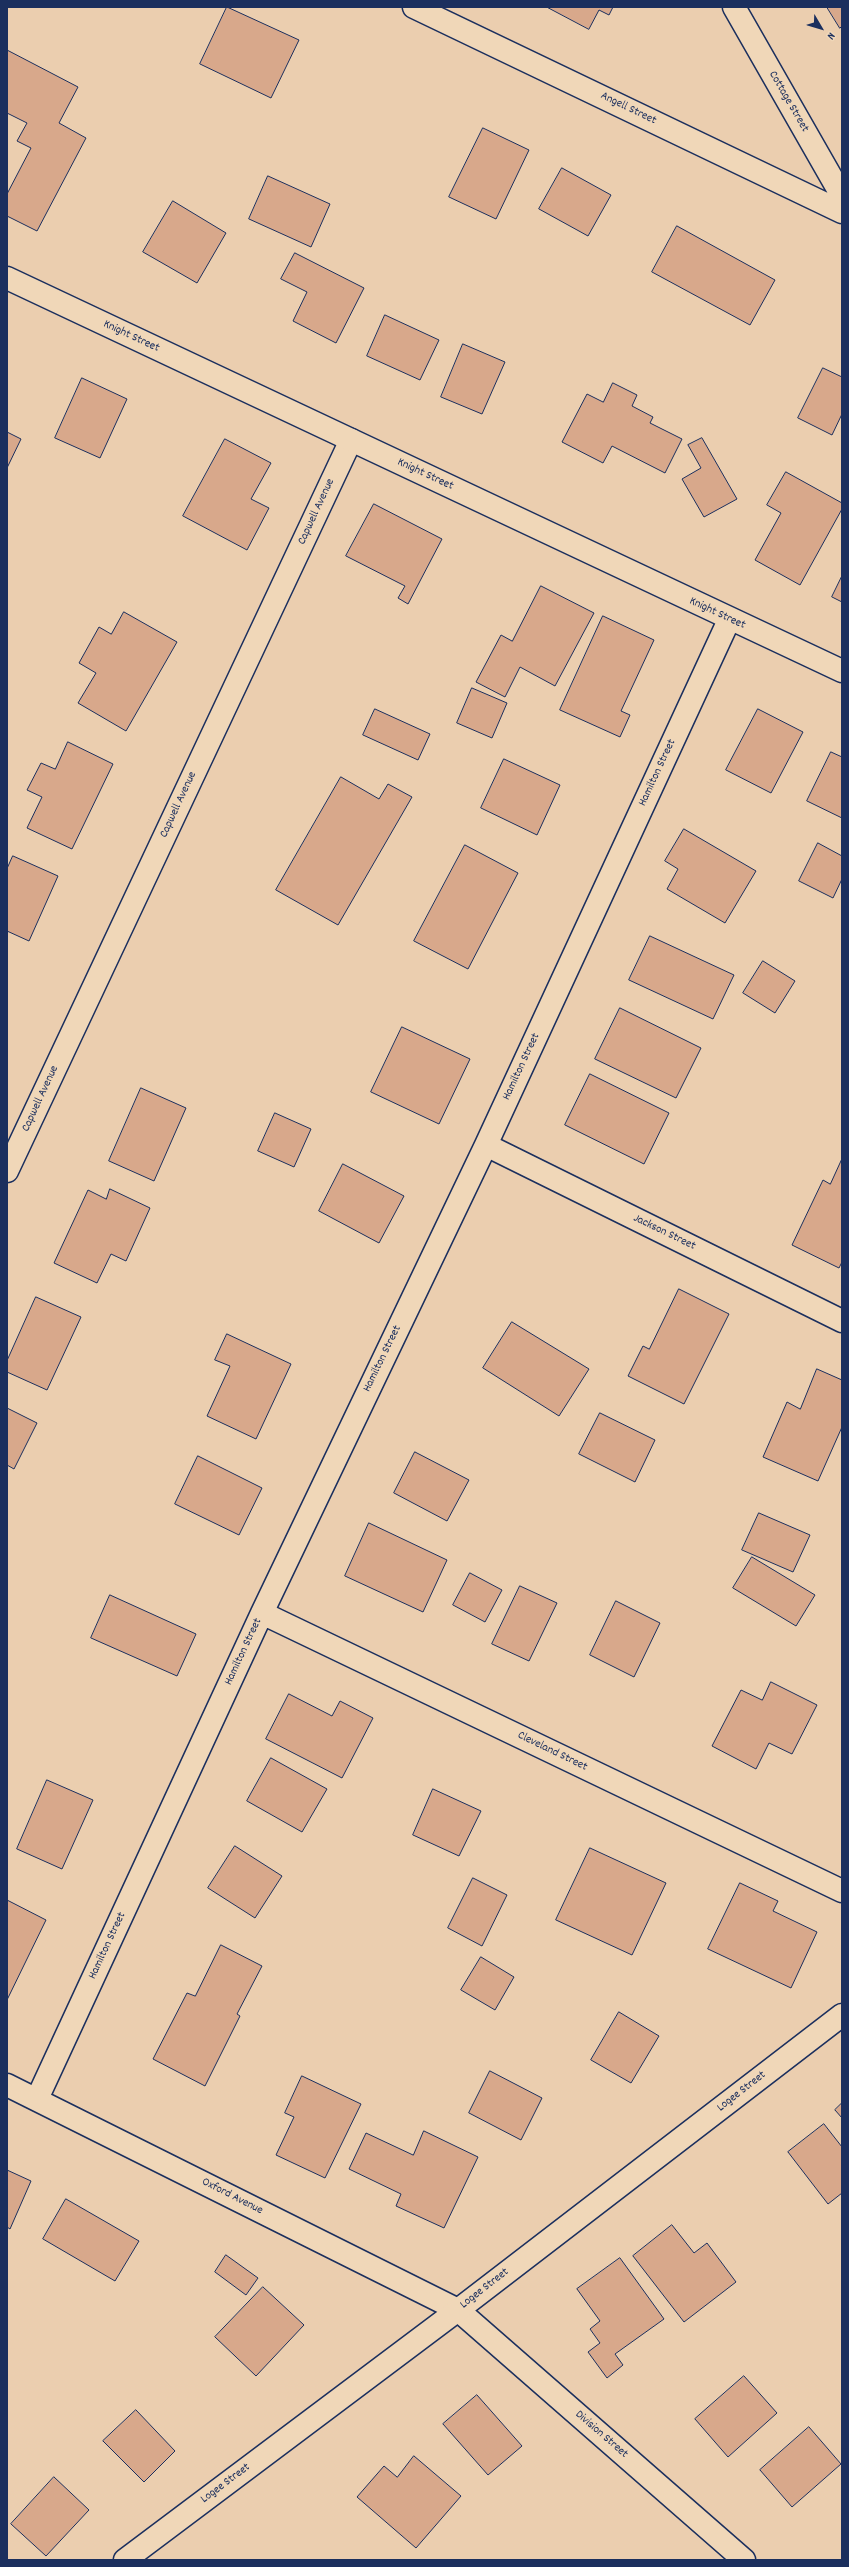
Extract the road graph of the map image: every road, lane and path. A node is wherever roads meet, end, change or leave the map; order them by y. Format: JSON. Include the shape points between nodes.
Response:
{"nodes":[{"id":1,"x":414,"y":7,"type":"edge"},
{"id":2,"x":734,"y":7,"type":"edge"},
{"id":3,"x":842,"y":196,"type":"edge"},
{"id":4,"x":842,"y":212,"type":"edge"},
{"id":5,"x":7,"y":278,"type":"edge"},
{"id":6,"x":351,"y":440,"type":"junction"},
{"id":7,"x":729,"y":620,"type":"junction"},
{"id":8,"x":842,"y":671,"type":"edge"},
{"id":9,"x":486,"y":1145,"type":"junction"},
{"id":10,"x":7,"y":1171,"type":"edge"},
{"id":11,"x":842,"y":1321,"type":"edge"},
{"id":12,"x":262,"y":1612,"type":"junction"},
{"id":13,"x":842,"y":1890,"type":"edge"},
{"id":14,"x":842,"y":2015,"type":"edge"},
{"id":15,"x":7,"y":2085,"type":"edge"},
{"id":16,"x":37,"y":2099,"type":"junction"},
{"id":17,"x":458,"y":2310,"type":"junction"},
{"id":18,"x":125,"y":2560,"type":"edge"},
{"id":19,"x":744,"y":2560,"type":"edge"}],
"edges":[{"from":1,"to":4,"type":"street","name":"Angell Street"},
{"from":2,"to":3,"type":"street","name":"Cottage Street"},
{"from":5,"to":6,"type":"street","name":"Knight Street"},
{"from":6,"to":7,"type":"street","name":"Knight Street"},
{"from":6,"to":10,"type":"street","name":"Capwell Avenue"},
{"from":7,"to":8,"type":"street","name":"Knight Street"},
{"from":7,"to":9,"type":"street","name":"Hamilton Street"},
{"from":9,"to":11,"type":"street","name":"Jackson Street"},
{"from":9,"to":12,"type":"street","name":"Hamilton Street"},
{"from":12,"to":13,"type":"street","name":"Cleveland Street"},
{"from":12,"to":16,"type":"street","name":"Hamilton Street"},
{"from":14,"to":17,"type":"street","name":"Logee Street"},
{"from":15,"to":16,"type":"street","name":"Oxford Avenue"},
{"from":16,"to":17,"type":"street","name":"Oxford Avenue"},
{"from":17,"to":18,"type":"street","name":"Logee Street"},
{"from":17,"to":19,"type":"street","name":"Division Street"}]}
